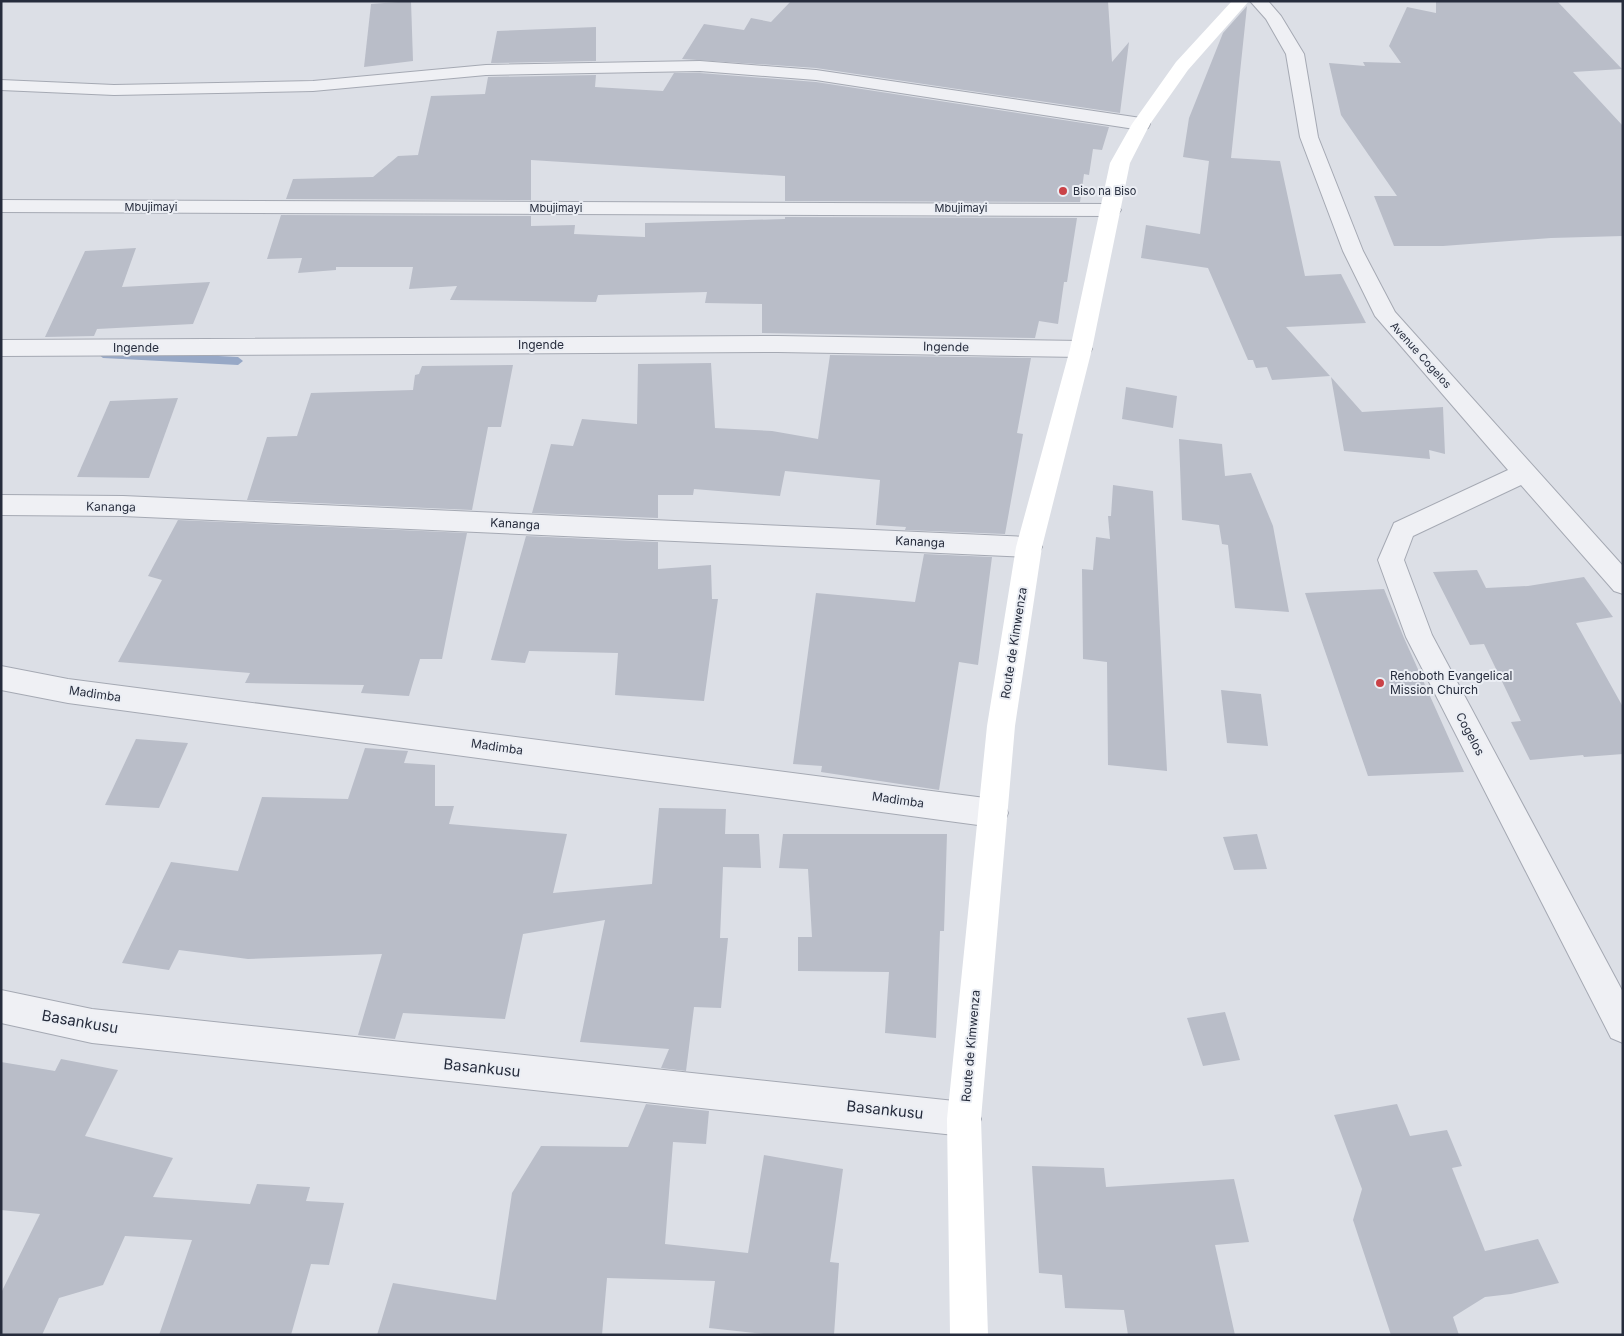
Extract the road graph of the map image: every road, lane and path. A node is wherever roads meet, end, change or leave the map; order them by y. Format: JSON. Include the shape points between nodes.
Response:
{"nodes":[{"id":1,"x":1241,"y":1,"type":"edge"},
{"id":2,"x":1258,"y":1,"type":"edge"},
{"id":3,"x":1,"y":85,"type":"edge"},
{"id":4,"x":1141,"y":124,"type":"junction"},
{"id":5,"x":1,"y":206,"type":"edge"},
{"id":6,"x":1111,"y":210,"type":"junction"},
{"id":7,"x":1,"y":348,"type":"edge"},
{"id":8,"x":1082,"y":349,"type":"junction"},
{"id":9,"x":1525,"y":472,"type":"junction"},
{"id":10,"x":1,"y":505,"type":"edge"},
{"id":11,"x":1029,"y":547,"type":"junction"},
{"id":12,"x":1623,"y":584,"type":"edge"},
{"id":13,"x":1,"y":678,"type":"edge"},
{"id":14,"x":993,"y":813,"type":"junction"},
{"id":15,"x":1,"y":1006,"type":"edge"},
{"id":16,"x":1623,"y":1026,"type":"edge"},
{"id":17,"x":964,"y":1118,"type":"junction"},
{"id":18,"x":969,"y":1335,"type":"edge"}],
"edges":[{"from":1,"to":4,"type":"street","name":"Route de Kimwenza","via":[[1182,66]]},
{"from":2,"to":9,"type":"street","name":"Avenue Cogelos","via":[[1273,16],[1295,54],[1309,137],[1353,251],[1386,316]]},
{"from":3,"to":4,"type":"street","via":[[114,90],[313,86],[486,70],[700,66],[816,75]]},
{"from":4,"to":6,"type":"street","name":"Route de Kimwenza","via":[[1120,164]]},
{"from":5,"to":6,"type":"street","name":"Mbujimayi"},
{"from":6,"to":8,"type":"street","name":"Route de Kimwenza"},
{"from":7,"to":8,"type":"street","name":"Ingende","via":[[778,344]]},
{"from":8,"to":11,"type":"street","name":"Route de Kimwenza"},
{"from":9,"to":12,"type":"street","name":"Avenue Cogelos"},
{"from":9,"to":16,"type":"street","name":"Cogelos","via":[[1403,530],[1391,560],[1420,637]]},
{"from":10,"to":11,"type":"street","name":"Kananga","via":[[133,507]]},
{"from":11,"to":14,"type":"street","name":"Route de Kimwenza","via":[[1001,726]]},
{"from":13,"to":14,"type":"street","name":"Madimba","via":[[68,691]]},
{"from":14,"to":17,"type":"street","name":"Route de Kimwenza"},
{"from":15,"to":17,"type":"street","name":"Basankusu","via":[[92,1026]]},
{"from":17,"to":18,"type":"street","name":"Route de Kimwenza"}]}
